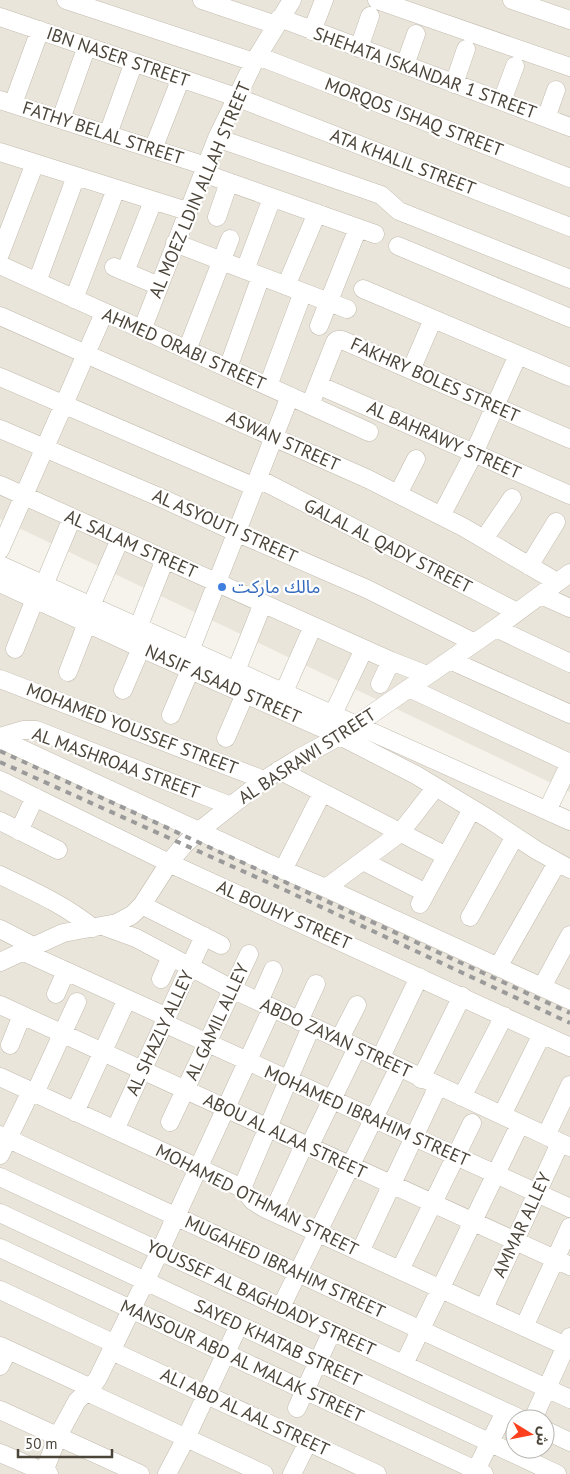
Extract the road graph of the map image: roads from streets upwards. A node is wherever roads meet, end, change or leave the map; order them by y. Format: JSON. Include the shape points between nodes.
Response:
{"nodes":[{"id":1,"x":66,"y":0,"type":"edge"},
{"id":2,"x":202,"y":0,"type":"edge"},
{"id":3,"x":292,"y":0,"type":"edge"},
{"id":4,"x":324,"y":0,"type":"edge"},
{"id":5,"x":512,"y":0,"type":"edge"},
{"id":6,"x":373,"y":8,"type":"edge"},
{"id":7,"x":0,"y":17,"type":"edge"},
{"id":8,"x":570,"y":20,"type":"edge"},
{"id":9,"x":278,"y":22,"type":"junction"},
{"id":10,"x":40,"y":30,"type":"junction"},
{"id":11,"x":312,"y":31,"type":"junction"},
{"id":12,"x":416,"y":34,"type":"dead end"},
{"id":13,"x":87,"y":46,"type":"junction"},
{"id":14,"x":359,"y":48,"type":"junction"},
{"id":15,"x":466,"y":49,"type":"dead end"},
{"id":16,"x":256,"y":59,"type":"junction"},
{"id":17,"x":134,"y":62,"type":"junction"},
{"id":18,"x":405,"y":65,"type":"junction"},
{"id":19,"x":515,"y":66,"type":"dead end"},
{"id":20,"x":570,"y":67,"type":"edge"},
{"id":21,"x":181,"y":78,"type":"junction"},
{"id":22,"x":454,"y":84,"type":"junction"},
{"id":23,"x":556,"y":90,"type":"dead end"},
{"id":24,"x":236,"y":97,"type":"junction"},
{"id":25,"x":7,"y":102,"type":"edge"},
{"id":26,"x":502,"y":102,"type":"junction"},
{"id":27,"x":546,"y":118,"type":"junction"},
{"id":28,"x":61,"y":119,"type":"junction"},
{"id":29,"x":570,"y":127,"type":"edge"},
{"id":30,"x":108,"y":134,"type":"junction"},
{"id":31,"x":217,"y":138,"type":"junction"},
{"id":32,"x":154,"y":149,"type":"junction"},
{"id":33,"x":0,"y":152,"type":"edge"},
{"id":34,"x":35,"y":163,"type":"junction"},
{"id":35,"x":204,"y":170,"type":"junction"},
{"id":36,"x":76,"y":176,"type":"junction"},
{"id":37,"x":570,"y":178,"type":"edge"},
{"id":38,"x":229,"y":182,"type":"junction"},
{"id":39,"x":116,"y":189,"type":"junction"},
{"id":40,"x":272,"y":198,"type":"junction"},
{"id":41,"x":153,"y":201,"type":"junction"},
{"id":42,"x":187,"y":212,"type":"junction"},
{"id":43,"x":317,"y":213,"type":"junction"},
{"id":44,"x":217,"y":217,"type":"dead end"},
{"id":45,"x":570,"y":227,"type":"edge"},
{"id":46,"x":358,"y":228,"type":"junction"},
{"id":47,"x":376,"y":234,"type":"dead end"},
{"id":48,"x":230,"y":239,"type":"dead end"},
{"id":49,"x":175,"y":243,"type":"junction"},
{"id":50,"x":398,"y":246,"type":"dead end"},
{"id":51,"x":0,"y":254,"type":"edge"},
{"id":52,"x":221,"y":261,"type":"junction"},
{"id":53,"x":0,"y":265,"type":"edge"},
{"id":54,"x":253,"y":273,"type":"junction"},
{"id":55,"x":570,"y":279,"type":"edge"},
{"id":56,"x":37,"y":282,"type":"junction"},
{"id":57,"x":159,"y":286,"type":"junction"},
{"id":58,"x":286,"y":286,"type":"junction"},
{"id":59,"x":363,"y":289,"type":"dead end"},
{"id":60,"x":303,"y":292,"type":"junction"},
{"id":61,"x":74,"y":299,"type":"junction"},
{"id":62,"x":328,"y":302,"type":"junction"},
{"id":63,"x":347,"y":309,"type":"dead end"},
{"id":64,"x":104,"y":313,"type":"junction"},
{"id":65,"x":0,"y":316,"type":"edge"},
{"id":66,"x":570,"y":318,"type":"edge"},
{"id":67,"x":434,"y":319,"type":"junction"},
{"id":68,"x":319,"y":326,"type":"dead end"},
{"id":69,"x":142,"y":330,"type":"junction"},
{"id":70,"x":187,"y":350,"type":"junction"},
{"id":71,"x":86,"y":354,"type":"junction"},
{"id":72,"x":518,"y":355,"type":"junction"},
{"id":73,"x":228,"y":368,"type":"junction"},
{"id":74,"x":410,"y":370,"type":"junction"},
{"id":75,"x":0,"y":377,"type":"edge"},
{"id":76,"x":570,"y":377,"type":"edge"},
{"id":77,"x":318,"y":385,"type":"junction"},
{"id":78,"x":268,"y":386,"type":"junction"},
{"id":79,"x":290,"y":396,"type":"junction"},
{"id":80,"x":64,"y":404,"type":"junction"},
{"id":81,"x":310,"y":405,"type":"junction"},
{"id":82,"x":495,"y":406,"type":"junction"},
{"id":83,"x":0,"y":429,"type":"edge"},
{"id":84,"x":369,"y":432,"type":"dead end"},
{"id":85,"x":275,"y":437,"type":"junction"},
{"id":86,"x":570,"y":439,"type":"edge"},
{"id":87,"x":44,"y":449,"type":"junction"},
{"id":88,"x":474,"y":453,"type":"junction"},
{"id":89,"x":416,"y":459,"type":"dead end"},
{"id":90,"x":257,"y":483,"type":"junction"},
{"id":91,"x":0,"y":486,"type":"edge"},
{"id":92,"x":398,"y":494,"type":"junction"},
{"id":93,"x":570,"y":495,"type":"edge"},
{"id":94,"x":24,"y":496,"type":"junction"},
{"id":95,"x":512,"y":498,"type":"dead end"},
{"id":96,"x":441,"y":516,"type":"junction"},
{"id":97,"x":72,"y":518,"type":"junction"},
{"id":98,"x":556,"y":522,"type":"dead end"},
{"id":99,"x":238,"y":533,"type":"junction"},
{"id":100,"x":120,"y":539,"type":"junction"},
{"id":101,"x":484,"y":539,"type":"junction"},
{"id":102,"x":0,"y":550,"type":"edge"},
{"id":103,"x":165,"y":559,"type":"junction"},
{"id":104,"x":0,"y":566,"type":"edge"},
{"id":105,"x":529,"y":566,"type":"junction"},
{"id":106,"x":564,"y":578,"type":"edge"},
{"id":107,"x":0,"y":583,"type":"edge"},
{"id":108,"x":218,"y":583,"type":"junction"},
{"id":109,"x":39,"y":592,"type":"junction"},
{"id":110,"x":540,"y":595,"type":"junction"},
{"id":111,"x":263,"y":603,"type":"junction"},
{"id":112,"x":570,"y":608,"type":"edge"},
{"id":113,"x":517,"y":612,"type":"junction"},
{"id":114,"x":89,"y":615,"type":"junction"},
{"id":115,"x":313,"y":626,"type":"junction"},
{"id":116,"x":138,"y":628,"type":"junction"},
{"id":117,"x":496,"y":628,"type":"junction"},
{"id":118,"x":475,"y":642,"type":"junction"},
{"id":119,"x":141,"y":648,"type":"junction"},
{"id":120,"x":15,"y":649,"type":"dead end"},
{"id":121,"x":364,"y":649,"type":"junction"},
{"id":122,"x":190,"y":651,"type":"junction"},
{"id":123,"x":391,"y":660,"type":"junction"},
{"id":124,"x":450,"y":660,"type":"junction"},
{"id":125,"x":570,"y":663,"type":"edge"},
{"id":126,"x":190,"y":670,"type":"junction"},
{"id":127,"x":236,"y":671,"type":"junction"},
{"id":128,"x":68,"y":672,"type":"dead end"},
{"id":129,"x":427,"y":675,"type":"junction"},
{"id":130,"x":0,"y":679,"type":"edge"},
{"id":131,"x":380,"y":684,"type":"dead end"},
{"id":132,"x":409,"y":688,"type":"junction"},
{"id":133,"x":123,"y":690,"type":"dead end"},
{"id":134,"x":284,"y":692,"type":"junction"},
{"id":135,"x":245,"y":694,"type":"junction"},
{"id":136,"x":333,"y":714,"type":"junction"},
{"id":137,"x":570,"y":714,"type":"edge"},
{"id":138,"x":171,"y":715,"type":"dead end"},
{"id":139,"x":357,"y":724,"type":"junction"},
{"id":140,"x":340,"y":736,"type":"junction"},
{"id":141,"x":0,"y":738,"type":"edge"},
{"id":142,"x":226,"y":738,"type":"dead end"},
{"id":143,"x":570,"y":763,"type":"edge"},
{"id":144,"x":279,"y":770,"type":"junction"},
{"id":145,"x":0,"y":780,"type":"edge"},
{"id":146,"x":264,"y":780,"type":"junction"},
{"id":147,"x":436,"y":787,"type":"junction"},
{"id":148,"x":322,"y":792,"type":"junction"},
{"id":149,"x":35,"y":797,"type":"junction"},
{"id":150,"x":231,"y":806,"type":"junction"},
{"id":151,"x":472,"y":809,"type":"junction"},
{"id":152,"x":548,"y":811,"type":"junction"},
{"id":153,"x":0,"y":821,"type":"edge"},
{"id":154,"x":570,"y":821,"type":"edge"},
{"id":155,"x":19,"y":831,"type":"junction"},
{"id":156,"x":199,"y":831,"type":"junction"},
{"id":157,"x":400,"y":833,"type":"junction"},
{"id":158,"x":515,"y":836,"type":"junction"},
{"id":159,"x":58,"y":850,"type":"dead end"},
{"id":160,"x":446,"y":856,"type":"junction"},
{"id":161,"x":363,"y":861,"type":"junction"},
{"id":162,"x":169,"y":863,"type":"junction"},
{"id":163,"x":564,"y":866,"type":"edge"},
{"id":164,"x":283,"y":870,"type":"junction"},
{"id":165,"x":0,"y":875,"type":"edge"},
{"id":166,"x":326,"y":888,"type":"junction"},
{"id":167,"x":142,"y":905,"type":"junction"},
{"id":168,"x":470,"y":917,"type":"dead end"},
{"id":169,"x":98,"y":927,"type":"junction"},
{"id":170,"x":0,"y":929,"type":"edge"},
{"id":171,"x":570,"y":935,"type":"edge"},
{"id":172,"x":204,"y":936,"type":"junction"},
{"id":173,"x":221,"y":945,"type":"dead end"},
{"id":174,"x":29,"y":949,"type":"junction"},
{"id":175,"x":249,"y":954,"type":"dead end"},
{"id":176,"x":172,"y":957,"type":"junction"},
{"id":177,"x":0,"y":962,"type":"edge"},
{"id":178,"x":190,"y":967,"type":"junction"},
{"id":179,"x":498,"y":967,"type":"junction"},
{"id":180,"x":273,"y":970,"type":"dead end"},
{"id":181,"x":66,"y":971,"type":"junction"},
{"id":182,"x":419,"y":977,"type":"junction"},
{"id":183,"x":162,"y":979,"type":"dead end"},
{"id":184,"x":316,"y":984,"type":"dead end"},
{"id":185,"x":542,"y":987,"type":"junction"},
{"id":186,"x":232,"y":989,"type":"junction"},
{"id":187,"x":56,"y":994,"type":"dead end"},
{"id":188,"x":462,"y":996,"type":"junction"},
{"id":189,"x":128,"y":999,"type":"junction"},
{"id":190,"x":570,"y":1000,"type":"edge"},
{"id":191,"x":77,"y":1002,"type":"dead end"},
{"id":192,"x":0,"y":1005,"type":"edge"},
{"id":193,"x":265,"y":1005,"type":"junction"},
{"id":194,"x":357,"y":1005,"type":"dead end"},
{"id":195,"x":22,"y":1015,"type":"junction"},
{"id":196,"x":504,"y":1016,"type":"junction"},
{"id":197,"x":166,"y":1020,"type":"junction"},
{"id":198,"x":305,"y":1024,"type":"junction"},
{"id":199,"x":62,"y":1033,"type":"junction"},
{"id":200,"x":542,"y":1034,"type":"junction"},
{"id":201,"x":339,"y":1040,"type":"junction"},
{"id":202,"x":206,"y":1043,"type":"junction"},
{"id":203,"x":10,"y":1045,"type":"dead end"},
{"id":204,"x":570,"y":1047,"type":"edge"},
{"id":205,"x":357,"y":1048,"type":"junction"},
{"id":206,"x":103,"y":1052,"type":"junction"},
{"id":207,"x":380,"y":1059,"type":"junction"},
{"id":208,"x":247,"y":1062,"type":"junction"},
{"id":209,"x":399,"y":1067,"type":"junction"},
{"id":210,"x":142,"y":1070,"type":"junction"},
{"id":211,"x":0,"y":1077,"type":"edge"},
{"id":212,"x":421,"y":1079,"type":"junction"},
{"id":213,"x":288,"y":1080,"type":"junction"},
{"id":214,"x":570,"y":1085,"type":"edge"},
{"id":215,"x":438,"y":1086,"type":"junction"},
{"id":216,"x":184,"y":1090,"type":"junction"},
{"id":217,"x":33,"y":1092,"type":"junction"},
{"id":218,"x":462,"y":1097,"type":"junction"},
{"id":219,"x":332,"y":1099,"type":"junction"},
{"id":220,"x":226,"y":1109,"type":"junction"},
{"id":221,"x":75,"y":1112,"type":"junction"},
{"id":222,"x":502,"y":1115,"type":"junction"},
{"id":223,"x":374,"y":1118,"type":"junction"},
{"id":224,"x":170,"y":1122,"type":"dead end"},
{"id":225,"x":472,"y":1123,"type":"dead end"},
{"id":226,"x":520,"y":1124,"type":"junction"},
{"id":227,"x":268,"y":1128,"type":"junction"},
{"id":228,"x":115,"y":1130,"type":"junction"},
{"id":229,"x":4,"y":1136,"type":"edge"},
{"id":230,"x":414,"y":1137,"type":"junction"},
{"id":231,"x":559,"y":1142,"type":"edge"},
{"id":232,"x":307,"y":1146,"type":"junction"},
{"id":233,"x":0,"y":1155,"type":"edge"},
{"id":234,"x":456,"y":1156,"type":"junction"},
{"id":235,"x":350,"y":1166,"type":"junction"},
{"id":236,"x":198,"y":1169,"type":"junction"},
{"id":237,"x":495,"y":1174,"type":"junction"},
{"id":238,"x":0,"y":1177,"type":"edge"},
{"id":239,"x":391,"y":1184,"type":"junction"},
{"id":240,"x":242,"y":1188,"type":"junction"},
{"id":241,"x":537,"y":1193,"type":"junction"},
{"id":242,"x":568,"y":1202,"type":"edge"},
{"id":243,"x":432,"y":1203,"type":"junction"},
{"id":244,"x":273,"y":1212,"type":"junction"},
{"id":245,"x":0,"y":1213,"type":"edge"},
{"id":246,"x":176,"y":1216,"type":"junction"},
{"id":247,"x":472,"y":1222,"type":"junction"},
{"id":248,"x":570,"y":1227,"type":"edge"},
{"id":249,"x":318,"y":1232,"type":"junction"},
{"id":250,"x":515,"y":1241,"type":"junction"},
{"id":251,"x":0,"y":1248,"type":"edge"},
{"id":252,"x":160,"y":1251,"type":"junction"},
{"id":253,"x":360,"y":1252,"type":"junction"},
{"id":254,"x":563,"y":1263,"type":"edge"},
{"id":255,"x":400,"y":1270,"type":"junction"},
{"id":256,"x":298,"y":1272,"type":"junction"},
{"id":257,"x":145,"y":1281,"type":"junction"},
{"id":258,"x":440,"y":1288,"type":"junction"},
{"id":259,"x":0,"y":1290,"type":"edge"},
{"id":260,"x":281,"y":1307,"type":"junction"},
{"id":261,"x":484,"y":1308,"type":"junction"},
{"id":262,"x":132,"y":1309,"type":"junction"},
{"id":263,"x":239,"y":1325,"type":"junction"},
{"id":264,"x":524,"y":1327,"type":"junction"},
{"id":265,"x":420,"y":1329,"type":"junction"},
{"id":266,"x":332,"y":1331,"type":"junction"},
{"id":267,"x":569,"y":1344,"type":"edge"},
{"id":268,"x":114,"y":1347,"type":"junction"},
{"id":269,"x":4,"y":1348,"type":"edge"},
{"id":270,"x":226,"y":1353,"type":"junction"},
{"id":271,"x":318,"y":1362,"type":"junction"},
{"id":272,"x":404,"y":1364,"type":"junction"},
{"id":273,"x":0,"y":1366,"type":"edge"},
{"id":274,"x":547,"y":1388,"type":"junction"},
{"id":275,"x":89,"y":1390,"type":"junction"},
{"id":276,"x":305,"y":1390,"type":"junction"},
{"id":277,"x":206,"y":1394,"type":"junction"},
{"id":278,"x":570,"y":1399,"type":"edge"},
{"id":279,"x":297,"y":1408,"type":"dead end"},
{"id":280,"x":538,"y":1409,"type":"edge"},
{"id":281,"x":0,"y":1410,"type":"edge"},
{"id":282,"x":505,"y":1411,"type":"edge"},
{"id":283,"x":505,"y":1425,"type":"edge"},
{"id":284,"x":555,"y":1435,"type":"edge"},
{"id":285,"x":58,"y":1436,"type":"junction"},
{"id":286,"x":186,"y":1438,"type":"junction"},
{"id":287,"x":308,"y":1442,"type":"junction"},
{"id":288,"x":570,"y":1442,"type":"edge"},
{"id":289,"x":490,"y":1443,"type":"junction"},
{"id":290,"x":0,"y":1452,"type":"edge"},
{"id":291,"x":45,"y":1473,"type":"edge"},
{"id":292,"x":478,"y":1473,"type":"edge"},
{"id":293,"x":140,"y":1474,"type":"edge"},
{"id":294,"x":167,"y":1474,"type":"edge"},
{"id":295,"x":264,"y":1474,"type":"edge"},
{"id":296,"x":292,"y":1474,"type":"edge"},
{"id":297,"x":377,"y":1474,"type":"edge"},
{"id":298,"x":557,"y":1474,"type":"edge"}],
"edges":[{"from":1,"to":16,"type":"street","name":"MORQOS ISHAQ STREET"},
{"from":2,"to":9,"type":"street","name":"SHEHATA ISKANDAR 1 STREET"},
{"from":3,"to":9,"type":"street","name":"AL MOEZ LDIN ALLAH STREET"},
{"from":4,"to":11,"type":"street"},
{"from":5,"to":8,"type":"street"},
{"from":6,"to":14,"type":"street"},
{"from":6,"to":20,"type":"street"},
{"from":7,"to":10,"type":"street","name":"IBN NASER STREET"},
{"from":9,"to":11,"type":"street","name":"SHEHATA ISKANDAR 1 STREET"},
{"from":9,"to":16,"type":"street","name":"AL MOEZ LDIN ALLAH STREET"},
{"from":10,"to":13,"type":"street","name":"IBN NASER STREET"},
{"from":10,"to":25,"type":"street"},
{"from":11,"to":14,"type":"street","name":"SHEHATA ISKANDAR 1 STREET"},
{"from":12,"to":18,"type":"street"},
{"from":13,"to":17,"type":"street","name":"IBN NASER STREET"},
{"from":13,"to":28,"type":"street"},
{"from":14,"to":18,"type":"street","name":"SHEHATA ISKANDAR 1 STREET"},
{"from":15,"to":22,"type":"street"},
{"from":16,"to":24,"type":"street","name":"AL MOEZ LDIN ALLAH STREET"},
{"from":16,"to":37,"type":"street","name":"MORQOS ISHAQ STREET"},
{"from":17,"to":21,"type":"street","name":"IBN NASER STREET"},
{"from":17,"to":30,"type":"street"},
{"from":18,"to":22,"type":"street","name":"SHEHATA ISKANDAR 1 STREET"},
{"from":19,"to":26,"type":"street"},
{"from":21,"to":24,"type":"street","name":"IBN NASER STREET"},
{"from":21,"to":32,"type":"street"},
{"from":22,"to":26,"type":"street","name":"SHEHATA ISKANDAR 1 STREET"},
{"from":23,"to":27,"type":"street"},
{"from":24,"to":31,"type":"street","name":"AL MOEZ LDIN ALLAH STREET"},
{"from":24,"to":45,"type":"street","name":"ATA KHALIL STREET"},
{"from":25,"to":28,"type":"street","name":"FATHY BELAL STREET"},
{"from":26,"to":27,"type":"street","name":"SHEHATA ISKANDAR 1 STREET"},
{"from":27,"to":29,"type":"street","name":"SHEHATA ISKANDAR 1 STREET"},
{"from":28,"to":30,"type":"street","name":"FATHY BELAL STREET"},
{"from":30,"to":32,"type":"street","name":"FATHY BELAL STREET"},
{"from":31,"to":35,"type":"street","name":"AL MOEZ LDIN ALLAH STREET"},
{"from":31,"to":55,"type":"street","via":[[381,195],[402,212]]},
{"from":32,"to":35,"type":"street","name":"FATHY BELAL STREET"},
{"from":33,"to":34,"type":"street"},
{"from":34,"to":36,"type":"street"},
{"from":34,"to":51,"type":"street"},
{"from":35,"to":38,"type":"street","name":"FATHY BELAL STREET"},
{"from":35,"to":42,"type":"street","name":"AL MOEZ LDIN ALLAH STREET"},
{"from":36,"to":39,"type":"street"},
{"from":36,"to":56,"type":"street"},
{"from":38,"to":40,"type":"street","name":"FATHY BELAL STREET"},
{"from":38,"to":44,"type":"street"},
{"from":39,"to":41,"type":"street"},
{"from":39,"to":61,"type":"street"},
{"from":40,"to":43,"type":"street","name":"FATHY BELAL STREET"},
{"from":40,"to":54,"type":"street"},
{"from":41,"to":42,"type":"street"},
{"from":41,"to":57,"type":"street","via":[[120,269]]},
{"from":42,"to":49,"type":"street","name":"AL MOEZ LDIN ALLAH STREET"},
{"from":43,"to":46,"type":"street","name":"FATHY BELAL STREET"},
{"from":43,"to":58,"type":"street"},
{"from":46,"to":47,"type":"street","name":"FATHY BELAL STREET"},
{"from":46,"to":62,"type":"street"},
{"from":48,"to":52,"type":"street"},
{"from":49,"to":52,"type":"street"},
{"from":49,"to":57,"type":"street","name":"AL MOEZ LDIN ALLAH STREET"},
{"from":50,"to":66,"type":"street"},
{"from":52,"to":54,"type":"street"},
{"from":52,"to":70,"type":"street"},
{"from":53,"to":56,"type":"street","name":"AHMED ORABI STREET"},
{"from":54,"to":58,"type":"street"},
{"from":54,"to":73,"type":"street"},
{"from":56,"to":61,"type":"street","name":"AHMED ORABI STREET"},
{"from":57,"to":69,"type":"street","name":"AL MOEZ LDIN ALLAH STREET"},
{"from":58,"to":60,"type":"street"},
{"from":59,"to":67,"type":"street"},
{"from":60,"to":62,"type":"street"},
{"from":60,"to":78,"type":"street"},
{"from":61,"to":64,"type":"street","name":"AHMED ORABI STREET"},
{"from":62,"to":63,"type":"street"},
{"from":62,"to":68,"type":"street"},
{"from":64,"to":69,"type":"street","name":"AHMED ORABI STREET"},
{"from":64,"to":71,"type":"street"},
{"from":65,"to":71,"type":"street","name":"ASWAN STREET"},
{"from":67,"to":72,"type":"street"},
{"from":67,"to":74,"type":"street"},
{"from":69,"to":70,"type":"street","name":"AHMED ORABI STREET"},
{"from":70,"to":73,"type":"street","name":"AHMED ORABI STREET"},
{"from":71,"to":80,"type":"street"},
{"from":71,"to":85,"type":"street","name":"ASWAN STREET"},
{"from":72,"to":76,"type":"street"},
{"from":72,"to":82,"type":"street"},
{"from":73,"to":78,"type":"street","name":"AHMED ORABI STREET"},
{"from":74,"to":77,"type":"street","name":"FAKHRY BOLES STREET","via":[[337,340]]},
{"from":74,"to":82,"type":"street","name":"FAKHRY BOLES STREET"},
{"from":75,"to":80,"type":"street","name":"GALAL AL QADY STREET"},
{"from":77,"to":81,"type":"street","name":"FAKHRY BOLES STREET"},
{"from":77,"to":88,"type":"street","name":"AL BAHRAWY STREET"},
{"from":78,"to":79,"type":"street","name":"AHMED ORABI STREET"},
{"from":79,"to":81,"type":"street","name":"AHMED ORABI STREET"},
{"from":79,"to":85,"type":"street"},
{"from":80,"to":87,"type":"street"},
{"from":80,"to":90,"type":"street","name":"GALAL AL QADY STREET"},
{"from":81,"to":84,"type":"street","name":"AHMED ORABI STREET"},
{"from":82,"to":86,"type":"street","name":"FAKHRY BOLES STREET"},
{"from":82,"to":88,"type":"street"},
{"from":83,"to":87,"type":"street","name":"AL ASYOUTI STREET"},
{"from":85,"to":90,"type":"street"},
{"from":85,"to":92,"type":"street","name":"ASWAN STREET"},
{"from":87,"to":94,"type":"street"},
{"from":87,"to":99,"type":"street","name":"AL ASYOUTI STREET"},
{"from":88,"to":93,"type":"street","name":"AL BAHRAWY STREET"},
{"from":88,"to":96,"type":"street"},
{"from":89,"to":92,"type":"street"},
{"from":90,"to":99,"type":"street"},
{"from":90,"to":113,"type":"street","name":"GALAL AL QADY STREET"},
{"from":91,"to":94,"type":"street","name":"AL SALAM STREET"},
{"from":92,"to":96,"type":"street","name":"ASWAN STREET"},
{"from":94,"to":97,"type":"street","name":"AL SALAM STREET"},
{"from":94,"to":102,"type":"street"},
{"from":95,"to":101,"type":"street"},
{"from":96,"to":101,"type":"street","name":"ASWAN STREET"},
{"from":97,"to":100,"type":"street","name":"AL SALAM STREET"},
{"from":97,"to":109,"type":"street"},
{"from":98,"to":105,"type":"street"},
{"from":99,"to":108,"type":"street"},
{"from":99,"to":118,"type":"street","name":"AL ASYOUTI STREET","via":[[373,591]]},
{"from":100,"to":103,"type":"street","name":"AL SALAM STREET"},
{"from":100,"to":114,"type":"street"},
{"from":101,"to":105,"type":"street","name":"ASWAN STREET"},
{"from":103,"to":108,"type":"street","name":"AL SALAM STREET"},
{"from":103,"to":116,"type":"street"},
{"from":104,"to":109,"type":"street","name":"NASIF ASAAD STREET"},
{"from":105,"to":106,"type":"street","name":"ASWAN STREET"},
{"from":106,"to":110,"type":"street","name":"AL BASRAWI STREET"},
{"from":107,"to":109,"type":"street","name":"NASIF ASAAD STREET"},
{"from":108,"to":111,"type":"street","name":"AL SALAM STREET"},
{"from":108,"to":122,"type":"street"},
{"from":109,"to":114,"type":"street","name":"NASIF ASAAD STREET"},
{"from":109,"to":120,"type":"street"},
{"from":110,"to":112,"type":"street"},
{"from":110,"to":113,"type":"street","name":"AL BASRAWI STREET"},
{"from":111,"to":115,"type":"street","name":"AL SALAM STREET"},
{"from":111,"to":127,"type":"street"},
{"from":113,"to":117,"type":"street","name":"AL BASRAWI STREET"},
{"from":114,"to":116,"type":"street","name":"NASIF ASAAD STREET"},
{"from":114,"to":119,"type":"street","name":"NASIF ASAAD STREET"},
{"from":114,"to":128,"type":"street"},
{"from":115,"to":121,"type":"street","name":"AL SALAM STREET"},
{"from":115,"to":134,"type":"street"},
{"from":116,"to":122,"type":"street","name":"NASIF ASAAD STREET"},
{"from":117,"to":118,"type":"street","name":"AL BASRAWI STREET"},
{"from":117,"to":125,"type":"street"},
{"from":118,"to":124,"type":"street","name":"AL BASRAWI STREET"},
{"from":119,"to":126,"type":"street","name":"NASIF ASAAD STREET"},
{"from":119,"to":133,"type":"street"},
{"from":121,"to":123,"type":"street","name":"AL SALAM STREET"},
{"from":121,"to":136,"type":"street"},
{"from":122,"to":127,"type":"street","name":"NASIF ASAAD STREET"},
{"from":123,"to":129,"type":"street","name":"AL SALAM STREET"},
{"from":123,"to":131,"type":"street"},
{"from":124,"to":129,"type":"street","name":"AL BASRAWI STREET"},
{"from":124,"to":137,"type":"street"},
{"from":126,"to":135,"type":"street","name":"NASIF ASAAD STREET"},
{"from":126,"to":138,"type":"street"},
{"from":127,"to":134,"type":"street","name":"NASIF ASAAD STREET"},
{"from":129,"to":132,"type":"street","name":"AL BASRAWI STREET"},
{"from":130,"to":146,"type":"street","name":"MOHAMED YOUSSEF STREET"},
{"from":132,"to":139,"type":"street","name":"AL BASRAWI STREET"},
{"from":132,"to":143,"type":"street"},
{"from":134,"to":136,"type":"street","name":"NASIF ASAAD STREET"},
{"from":135,"to":140,"type":"street","name":"NASIF ASAAD STREET"},
{"from":135,"to":142,"type":"street"},
{"from":136,"to":139,"type":"street","name":"NASIF ASAAD STREET"},
{"from":139,"to":140,"type":"street","name":"AL BASRAWI STREET"},
{"from":139,"to":152,"type":"street","name":"NASIF ASAAD STREET"},
{"from":140,"to":144,"type":"street","name":"AL BASRAWI STREET"},
{"from":140,"to":147,"type":"street","name":"NASIF ASAAD STREET"},
{"from":141,"to":150,"type":"street","name":"AL MASHROAA STREET","via":[[23,730],[36,730]]},
{"from":141,"to":156,"type":"street"},
{"from":143,"to":152,"type":"street"},
{"from":144,"to":146,"type":"street","name":"AL BASRAWI STREET"},
{"from":144,"to":148,"type":"street"},
{"from":145,"to":149,"type":"street","name":"AL BOUHY STREET"},
{"from":146,"to":150,"type":"street","name":"AL BASRAWI STREET"},
{"from":147,"to":151,"type":"street","name":"NASIF ASAAD STREET"},
{"from":147,"to":157,"type":"street"},
{"from":148,"to":157,"type":"street"},
{"from":148,"to":164,"type":"street"},
{"from":149,"to":155,"type":"street"},
{"from":149,"to":162,"type":"street","name":"AL BOUHY STREET"},
{"from":150,"to":156,"type":"street","name":"AL BASRAWI STREET"},
{"from":151,"to":158,"type":"street","name":"NASIF ASAAD STREET"},
{"from":151,"to":160,"type":"street"},
{"from":152,"to":154,"type":"street","name":"NASIF ASAAD STREET"},
{"from":153,"to":155,"type":"street"},
{"from":155,"to":159,"type":"street"},
{"from":156,"to":162,"type":"street","name":"AL BASRAWI STREET"},
{"from":156,"to":164,"type":"street"},
{"from":157,"to":160,"type":"street"},
{"from":157,"to":161,"type":"street"},
{"from":158,"to":163,"type":"street","name":"NASIF ASAAD STREET"},
{"from":158,"to":168,"type":"street"},
{"from":160,"to":161,"type":"street","via":[[423,898]]},
{"from":161,"to":166,"type":"street"},
{"from":162,"to":167,"type":"street","name":"AL BASRAWI STREET"},
{"from":162,"to":182,"type":"street","name":"AL BOUHY STREET"},
{"from":163,"to":179,"type":"street"},
{"from":164,"to":166,"type":"street"},
{"from":165,"to":169,"type":"street","via":[[53,900]]},
{"from":166,"to":179,"type":"street"},
{"from":167,"to":169,"type":"street","name":"AL BASRAWI STREET","via":[[117,923]]},
{"from":167,"to":172,"type":"street"},
{"from":169,"to":174,"type":"street","name":"AL BASRAWI STREET","via":[[63,934]]},
{"from":169,"to":176,"type":"street","name":"ABDO ZAYAN STREET","via":[[136,938]]},
{"from":170,"to":174,"type":"street","name":"MOHAMED IBRAHIM STREET"},
{"from":171,"to":185,"type":"street"},
{"from":172,"to":173,"type":"street"},
{"from":172,"to":178,"type":"street","name":"AL SHAZLY ALLEY"},
{"from":174,"to":177,"type":"street","name":"AL BASRAWI STREET"},
{"from":174,"to":181,"type":"street","name":"MOHAMED IBRAHIM STREET"},
{"from":175,"to":186,"type":"street","name":"AL GAMIL ALLEY"},
{"from":176,"to":178,"type":"street","name":"ABDO ZAYAN STREET"},
{"from":176,"to":183,"type":"street"},
{"from":178,"to":186,"type":"street","name":"ABDO ZAYAN STREET"},
{"from":178,"to":197,"type":"street","name":"AL SHAZLY ALLEY"},
{"from":179,"to":185,"type":"street"},
{"from":180,"to":193,"type":"street"},
{"from":181,"to":187,"type":"street"},
{"from":181,"to":189,"type":"street","name":"MOHAMED IBRAHIM STREET"},
{"from":182,"to":188,"type":"street","name":"AL BOUHY STREET"},
{"from":182,"to":207,"type":"street"},
{"from":184,"to":198,"type":"street"},
{"from":185,"to":190,"type":"street"},
{"from":186,"to":193,"type":"street","name":"ABDO ZAYAN STREET"},
{"from":186,"to":202,"type":"street","name":"AL GAMIL ALLEY"},
{"from":188,"to":196,"type":"street","name":"AL BOUHY STREET"},
{"from":188,"to":212,"type":"street"},
{"from":189,"to":197,"type":"street","name":"MOHAMED IBRAHIM STREET"},
{"from":189,"to":206,"type":"street"},
{"from":191,"to":199,"type":"street"},
{"from":192,"to":195,"type":"street","name":"ABOU AL ALAA STREET"},
{"from":193,"to":198,"type":"street","name":"ABDO ZAYAN STREET"},
{"from":193,"to":208,"type":"street"},
{"from":194,"to":201,"type":"street"},
{"from":195,"to":199,"type":"street","name":"ABOU AL ALAA STREET"},
{"from":195,"to":203,"type":"street"},
{"from":196,"to":200,"type":"street","name":"AL BOUHY STREET"},
{"from":196,"to":218,"type":"street"},
{"from":197,"to":202,"type":"street","name":"MOHAMED IBRAHIM STREET"},
{"from":197,"to":210,"type":"street","name":"AL SHAZLY ALLEY"},
{"from":198,"to":201,"type":"street","name":"ABDO ZAYAN STREET"},
{"from":198,"to":213,"type":"street"},
{"from":199,"to":206,"type":"street","name":"ABOU AL ALAA STREET"},
{"from":199,"to":217,"type":"street"},
{"from":200,"to":204,"type":"street","name":"AL BOUHY STREET"},
{"from":200,"to":222,"type":"street"},
{"from":201,"to":205,"type":"street","name":"ABDO ZAYAN STREET"},
{"from":202,"to":208,"type":"street","name":"MOHAMED IBRAHIM STREET"},
{"from":202,"to":216,"type":"street","name":"AL GAMIL ALLEY"},
{"from":205,"to":207,"type":"street","name":"ABDO ZAYAN STREET"},
{"from":205,"to":219,"type":"street"},
{"from":206,"to":210,"type":"street","name":"ABOU AL ALAA STREET"},
{"from":206,"to":221,"type":"street"},
{"from":207,"to":209,"type":"street","name":"ABDO ZAYAN STREET"},
{"from":208,"to":213,"type":"street","name":"MOHAMED IBRAHIM STREET"},
{"from":208,"to":220,"type":"street"},
{"from":209,"to":212,"type":"street","name":"ABDO ZAYAN STREET"},
{"from":209,"to":223,"type":"street"},
{"from":210,"to":216,"type":"street","name":"ABOU AL ALAA STREET"},
{"from":210,"to":228,"type":"street","name":"AL SHAZLY ALLEY"},
{"from":211,"to":217,"type":"street","name":"MOHAMED OTHMAN STREET"},
{"from":212,"to":215,"type":"street","name":"ABDO ZAYAN STREET"},
{"from":213,"to":219,"type":"street","name":"MOHAMED IBRAHIM STREET"},
{"from":213,"to":227,"type":"street"},
{"from":214,"to":231,"type":"street","name":"AMMAR ALLEY"},
{"from":215,"to":218,"type":"street","name":"ABDO ZAYAN STREET"},
{"from":215,"to":230,"type":"street"},
{"from":216,"to":220,"type":"street","name":"ABOU AL ALAA STREET"},
{"from":216,"to":224,"type":"street","name":"AL GAMIL ALLEY"},
{"from":217,"to":221,"type":"street","name":"MOHAMED OTHMAN STREET"},
{"from":217,"to":229,"type":"street"},
{"from":218,"to":222,"type":"street","name":"ABDO ZAYAN STREET"},
{"from":219,"to":223,"type":"street","name":"MOHAMED IBRAHIM STREET"},
{"from":219,"to":232,"type":"street"},
{"from":220,"to":227,"type":"street","name":"ABOU AL ALAA STREET"},
{"from":220,"to":236,"type":"street"},
{"from":221,"to":228,"type":"street","name":"MOHAMED OTHMAN STREET"},
{"from":222,"to":226,"type":"street","name":"ABDO ZAYAN STREET"},
{"from":223,"to":230,"type":"street","name":"MOHAMED IBRAHIM STREET"},
{"from":223,"to":235,"type":"street"},
{"from":225,"to":234,"type":"street"},
{"from":226,"to":231,"type":"street","name":"ABDO ZAYAN STREET"},
{"from":226,"to":237,"type":"street"},
{"from":227,"to":232,"type":"street","name":"ABOU AL ALAA STREET"},
{"from":227,"to":240,"type":"street"},
{"from":228,"to":236,"type":"street","name":"MOHAMED OTHMAN STREET"},
{"from":229,"to":233,"type":"street"},
{"from":229,"to":246,"type":"street","name":"MUGAHED IBRAHIM STREET"},
{"from":230,"to":234,"type":"street","name":"MOHAMED IBRAHIM STREET"},
{"from":230,"to":239,"type":"street"},
{"from":231,"to":241,"type":"street","name":"AMMAR ALLEY"},
{"from":232,"to":235,"type":"street","name":"ABOU AL ALAA STREET"},
{"from":232,"to":244,"type":"street"},
{"from":234,"to":237,"type":"street","name":"MOHAMED IBRAHIM STREET"},
{"from":234,"to":243,"type":"street"},
{"from":235,"to":239,"type":"street","name":"ABOU AL ALAA STREET"},
{"from":235,"to":249,"type":"street"},
{"from":236,"to":240,"type":"street","name":"MOHAMED OTHMAN STREET"},
{"from":236,"to":246,"type":"street"},
{"from":237,"to":241,"type":"street","name":"MOHAMED IBRAHIM STREET"},
{"from":237,"to":247,"type":"street"},
{"from":238,"to":252,"type":"street","name":"YOUSSEF AL BAGHDADY STREET"},
{"from":239,"to":243,"type":"street","name":"ABOU AL ALAA STREET"},
{"from":239,"to":253,"type":"street"},
{"from":240,"to":244,"type":"street","name":"MOHAMED OTHMAN STREET","via":[[253,1201]]},
{"from":241,"to":242,"type":"street","name":"MOHAMED IBRAHIM STREET"},
{"from":241,"to":250,"type":"street","name":"AMMAR ALLEY"},
{"from":243,"to":247,"type":"street","name":"ABOU AL ALAA STREET"},
{"from":243,"to":255,"type":"street"},
{"from":244,"to":249,"type":"street","name":"MOHAMED OTHMAN STREET"},
{"from":245,"to":257,"type":"street","name":"SAYED KHATAB STREET"},
{"from":246,"to":252,"type":"street"},
{"from":246,"to":256,"type":"street","name":"MUGAHED IBRAHIM STREET"},
{"from":247,"to":250,"type":"street","name":"ABOU AL ALAA STREET"},
{"from":247,"to":258,"type":"street"},
{"from":248,"to":254,"type":"street"},
{"from":249,"to":253,"type":"street","name":"MOHAMED OTHMAN STREET"},
{"from":249,"to":256,"type":"street"},
{"from":250,"to":254,"type":"street","name":"ABOU AL ALAA STREET"},
{"from":250,"to":261,"type":"street","name":"AMMAR ALLEY"},
{"from":251,"to":262,"type":"street","name":"MANSOUR ABD AL MALAK STREET"},
{"from":252,"to":257,"type":"street"},
{"from":252,"to":260,"type":"street","name":"YOUSSEF AL BAGHDADY STREET"},
{"from":253,"to":255,"type":"street","name":"MOHAMED OTHMAN STREET"},
{"from":254,"to":264,"type":"street"},
{"from":255,"to":258,"type":"street","name":"MOHAMED OTHMAN STREET"},
{"from":256,"to":260,"type":"street"},
{"from":256,"to":265,"type":"street","name":"MUGAHED IBRAHIM STREET"},
{"from":257,"to":262,"type":"street"},
{"from":257,"to":263,"type":"street","name":"SAYED KHATAB STREET"},
{"from":258,"to":261,"type":"street","name":"MOHAMED OTHMAN STREET"},
{"from":258,"to":265,"type":"street"},
{"from":259,"to":268,"type":"street","name":"ALI ABD AL AAL STREET"},
{"from":260,"to":266,"type":"street","name":"YOUSSEF AL BAGHDADY STREET"},
{"from":261,"to":264,"type":"street","name":"MOHAMED OTHMAN STREET"},
{"from":262,"to":268,"type":"street"},
{"from":262,"to":270,"type":"street","name":"MANSOUR ABD AL MALAK STREET"},
{"from":263,"to":270,"type":"street"},
{"from":263,"to":271,"type":"street","name":"SAYED KHATAB STREET"},
{"from":264,"to":267,"type":"street","name":"MOHAMED OTHMAN STREET"},
{"from":265,"to":272,"type":"street"},
{"from":265,"to":274,"type":"street","name":"MUGAHED IBRAHIM STREET"},
{"from":266,"to":271,"type":"street"},
{"from":266,"to":272,"type":"street","name":"YOUSSEF AL BAGHDADY STREET"},
{"from":267,"to":274,"type":"street"},
{"from":268,"to":275,"type":"street"},
{"from":268,"to":277,"type":"street","name":"ALI ABD AL AAL STREET"},
{"from":269,"to":273,"type":"street"},
{"from":269,"to":275,"type":"street"},
{"from":270,"to":276,"type":"street","name":"MANSOUR ABD AL MALAK STREET"},
{"from":270,"to":277,"type":"street"},
{"from":271,"to":276,"type":"street"},
{"from":271,"to":289,"type":"street","name":"SAYED KHATAB STREET"},
{"from":272,"to":282,"type":"street","name":"YOUSSEF AL BAGHDADY STREET"},
{"from":274,"to":278,"type":"street","name":"MUGAHED IBRAHIM STREET"},
{"from":274,"to":280,"type":"street"},
{"from":275,"to":285,"type":"street","via":[[77,1402]]},
{"from":275,"to":286,"type":"street"},
{"from":276,"to":279,"type":"street"},
{"from":276,"to":292,"type":"street","name":"MANSOUR ABD AL MALAK STREET"},
{"from":277,"to":286,"type":"street"},
{"from":277,"to":287,"type":"street","name":"ALI ABD AL AAL STREET"},
{"from":281,"to":285,"type":"street"},
{"from":283,"to":289,"type":"street"},
{"from":284,"to":288,"type":"street"},
{"from":285,"to":291,"type":"street"},
{"from":285,"to":293,"type":"street"},
{"from":286,"to":294,"type":"street"},
{"from":286,"to":295,"type":"street"},
{"from":287,"to":296,"type":"street"},
{"from":287,"to":297,"type":"street","name":"ALI ABD AL AAL STREET"},
{"from":289,"to":292,"type":"street"},
{"from":289,"to":298,"type":"street","name":"SAYED KHATAB STREET"},
{"from":290,"to":291,"type":"street"}]}
